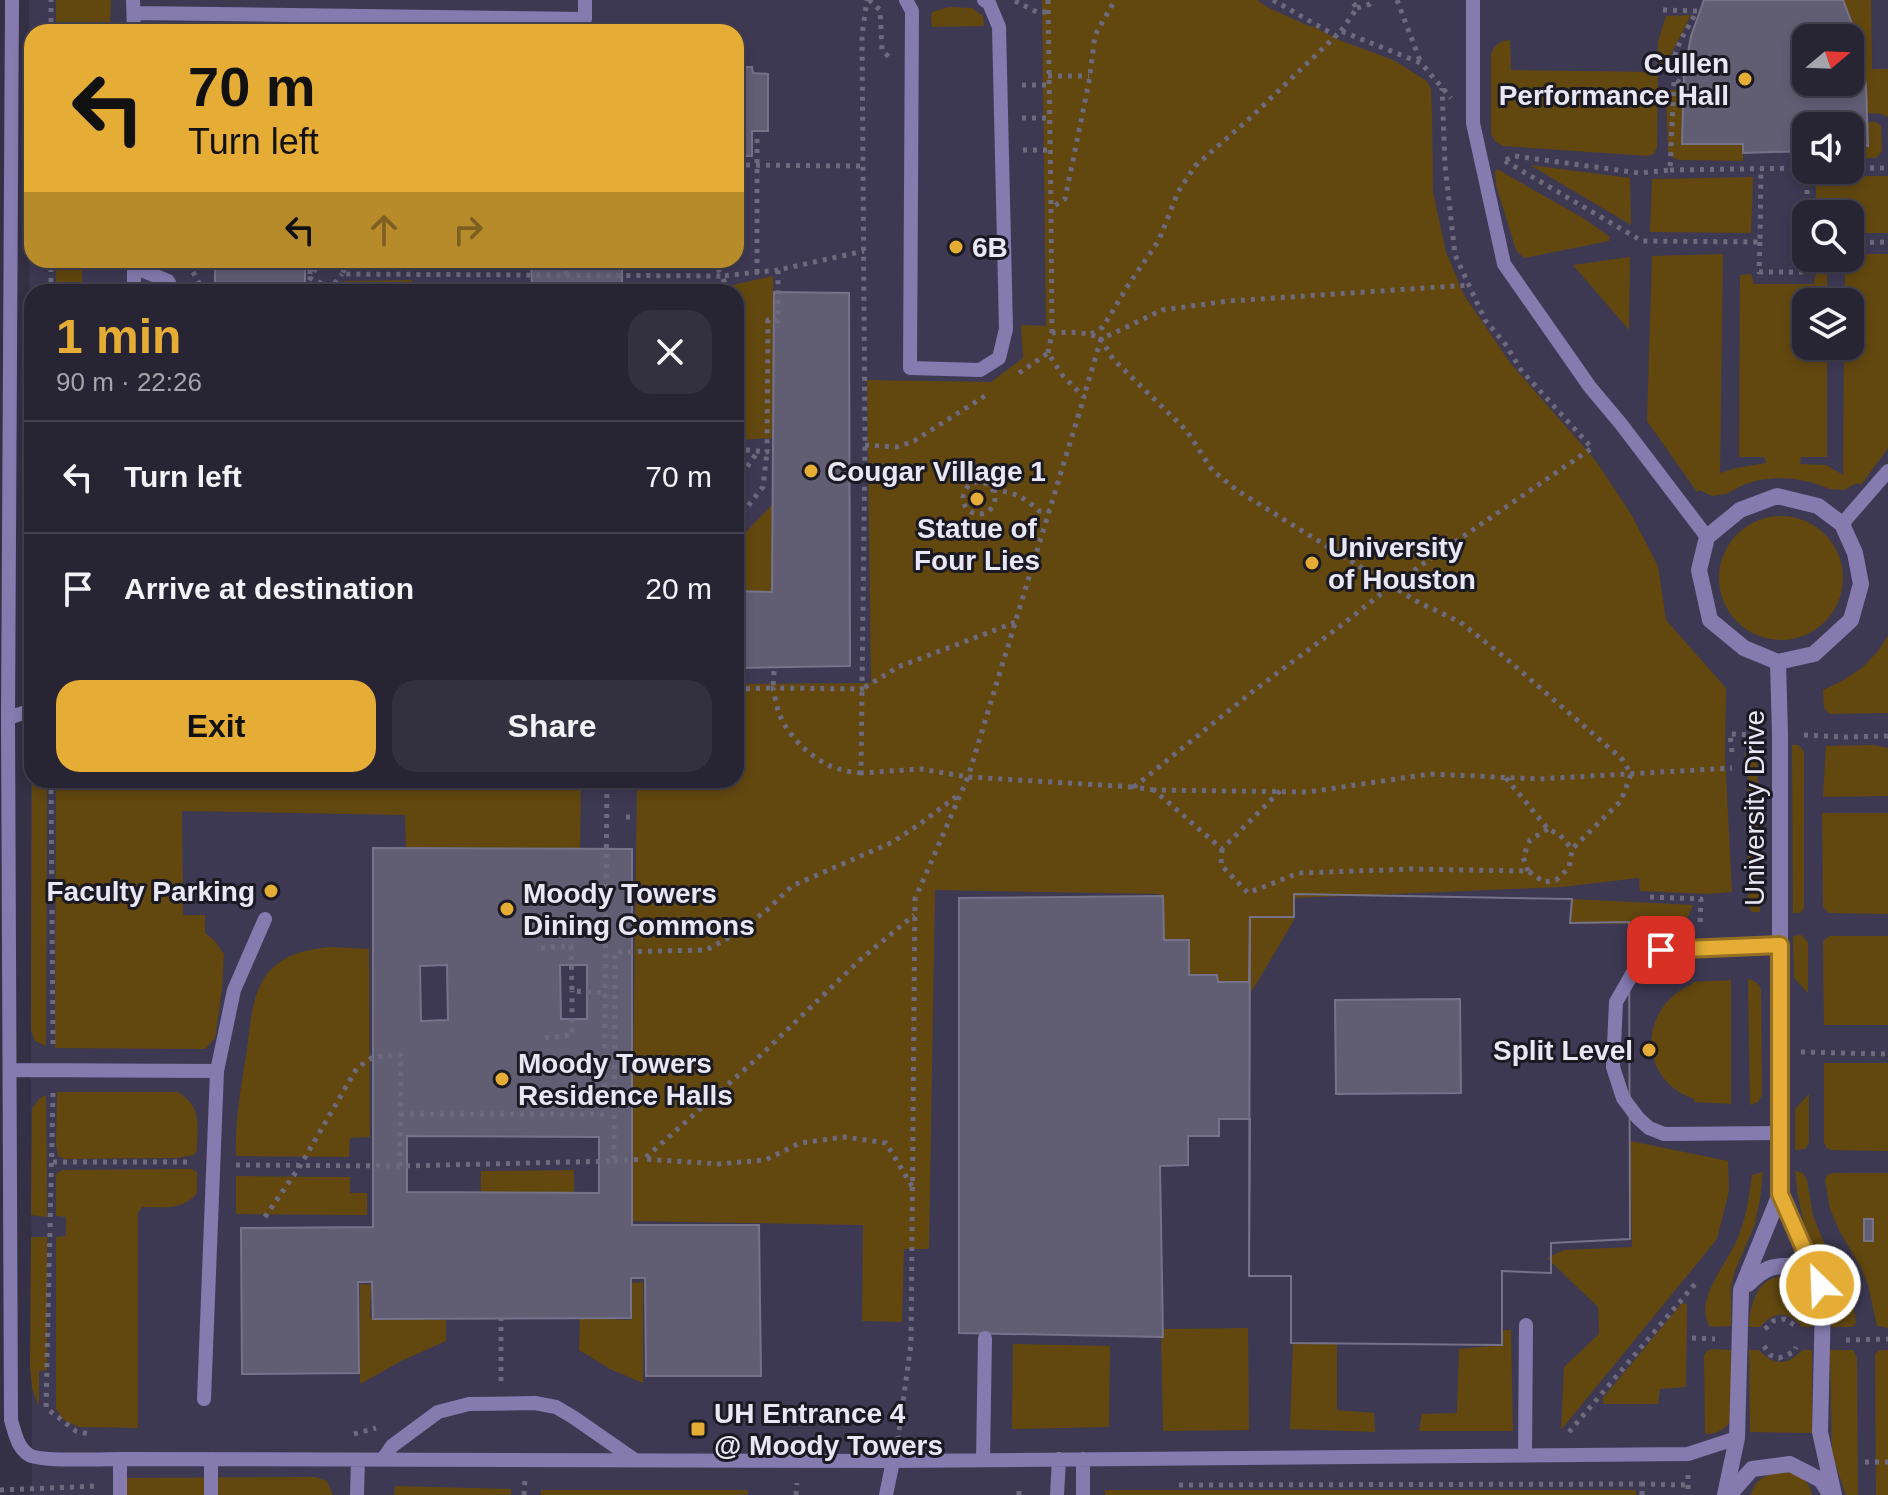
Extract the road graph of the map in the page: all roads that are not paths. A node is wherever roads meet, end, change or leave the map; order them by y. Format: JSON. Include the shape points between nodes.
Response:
{"nodes":[{"id":1,"x":12,"y":0,"type":"edge"},
{"id":2,"x":585,"y":0,"type":"edge"},
{"id":3,"x":906,"y":0,"type":"edge"},
{"id":4,"x":984,"y":0,"type":"edge"},
{"id":5,"x":1473,"y":0,"type":"edge"},
{"id":6,"x":134,"y":6,"type":"edge"},
{"id":7,"x":142,"y":268,"type":"edge"},
{"id":8,"x":170,"y":284,"type":"edge"},
{"id":9,"x":1888,"y":471,"type":"edge"},
{"id":10,"x":1842,"y":524,"type":"junction"},
{"id":11,"x":1707,"y":537,"type":"junction"},
{"id":12,"x":1778,"y":662,"type":"junction"},
{"id":13,"x":24,"y":713,"type":"edge"},
{"id":14,"x":8,"y":718,"type":"junction"},
{"id":15,"x":265,"y":919,"type":"dead end"},
{"id":16,"x":1780,"y":945,"type":"junction"},
{"id":17,"x":11,"y":1070,"type":"junction"},
{"id":18,"x":217,"y":1071,"type":"junction"},
{"id":19,"x":1780,"y":1133,"type":"junction"},
{"id":20,"x":1780,"y":1194,"type":"junction"},
{"id":21,"x":1820,"y":1285,"type":"junction"},
{"id":22,"x":1741,"y":1290,"type":"junction"},
{"id":23,"x":1526,"y":1325,"type":"dead end"},
{"id":24,"x":985,"y":1338,"type":"dead end"},
{"id":25,"x":204,"y":1399,"type":"dead end"},
{"id":26,"x":1737,"y":1438,"type":"junction"},
{"id":27,"x":1525,"y":1455,"type":"junction"},
{"id":28,"x":120,"y":1459,"type":"junction"},
{"id":29,"x":211,"y":1459,"type":"junction"},
{"id":30,"x":383,"y":1459,"type":"junction"},
{"id":31,"x":1059,"y":1459,"type":"junction"},
{"id":32,"x":1083,"y":1459,"type":"junction"},
{"id":33,"x":358,"y":1460,"type":"junction"},
{"id":34,"x":635,"y":1460,"type":"junction"},
{"id":35,"x":983,"y":1460,"type":"junction"},
{"id":36,"x":893,"y":1461,"type":"junction"},
{"id":37,"x":115,"y":1490,"type":"edge"},
{"id":38,"x":211,"y":1495,"type":"edge"},
{"id":39,"x":357,"y":1495,"type":"edge"},
{"id":40,"x":886,"y":1495,"type":"edge"},
{"id":41,"x":1057,"y":1495,"type":"edge"},
{"id":42,"x":1083,"y":1495,"type":"edge"},
{"id":43,"x":1727,"y":1495,"type":"edge"},
{"id":44,"x":1832,"y":1495,"type":"edge"}],
"edges":[{"from":1,"to":14,"type":"lane"},
{"from":2,"to":6,"type":"lane","via":[[585,19]]},
{"from":3,"to":4,"type":"lane","via":[[912,11],[910,368],[980,370],[999,358],[1006,329],[999,27]]},
{"from":5,"to":11,"type":"lane","via":[[1473,123],[1504,264],[1590,387]]},
{"from":7,"to":8,"type":"lane"},
{"from":9,"to":10,"type":"lane"},
{"from":10,"to":11,"type":"street","via":[[1818,506],[1777,496],[1740,510]]},
{"from":10,"to":12,"type":"street","via":[[1861,584],[1851,620],[1814,654]]},
{"from":11,"to":12,"type":"street","via":[[1699,570],[1710,620],[1744,648]]},
{"from":12,"to":16,"type":"street","name":"University Drive"},
{"from":13,"to":14,"type":"lane"},
{"from":14,"to":17,"type":"lane"},
{"from":15,"to":18,"type":"lane","via":[[234,990]]},
{"from":16,"to":19,"type":"street","name":"University Drive"},
{"from":16,"to":19,"type":"lane","via":[[1661,950],[1635,969],[1616,1002],[1613,1067],[1630,1108],[1649,1128],[1664,1134]]},
{"from":17,"to":18,"type":"lane"},
{"from":17,"to":28,"type":"lane","via":[[11,1420],[17,1442],[30,1456]]},
{"from":18,"to":25,"type":"lane"},
{"from":19,"to":20,"type":"street","name":"University Drive"},
{"from":20,"to":21,"type":"street","name":"University Drive"},
{"from":20,"to":22,"type":"street","name":"University Drive"},
{"from":21,"to":22,"type":"street","via":[[1802,1266],[1781,1265],[1761,1271]]},
{"from":21,"to":44,"type":"street","name":"University Drive","via":[[1820,1432]]},
{"from":22,"to":26,"type":"street","name":"University Drive"},
{"from":23,"to":27,"type":"lane"},
{"from":24,"to":35,"type":"lane"},
{"from":26,"to":27,"type":"lane","via":[[1688,1454]]},
{"from":26,"to":43,"type":"street","name":"University Drive"},
{"from":27,"to":32,"type":"lane"},
{"from":28,"to":29,"type":"lane"},
{"from":28,"to":37,"type":"lane"},
{"from":29,"to":33,"type":"lane"},
{"from":29,"to":38,"type":"lane"},
{"from":30,"to":33,"type":"lane"},
{"from":30,"to":34,"type":"lane"},
{"from":30,"to":34,"type":"lane","via":[[392,1446],[438,1412],[469,1404],[535,1403],[556,1407]]},
{"from":31,"to":32,"type":"lane"},
{"from":31,"to":35,"type":"lane"},
{"from":31,"to":41,"type":"lane"},
{"from":32,"to":42,"type":"lane"},
{"from":33,"to":39,"type":"lane"},
{"from":34,"to":36,"type":"lane"},
{"from":35,"to":36,"type":"lane"},
{"from":36,"to":40,"type":"lane"},
{"from":43,"to":44,"type":"street","name":"University Drive","via":[[1752,1469],[1790,1464],[1821,1480]]}]}
